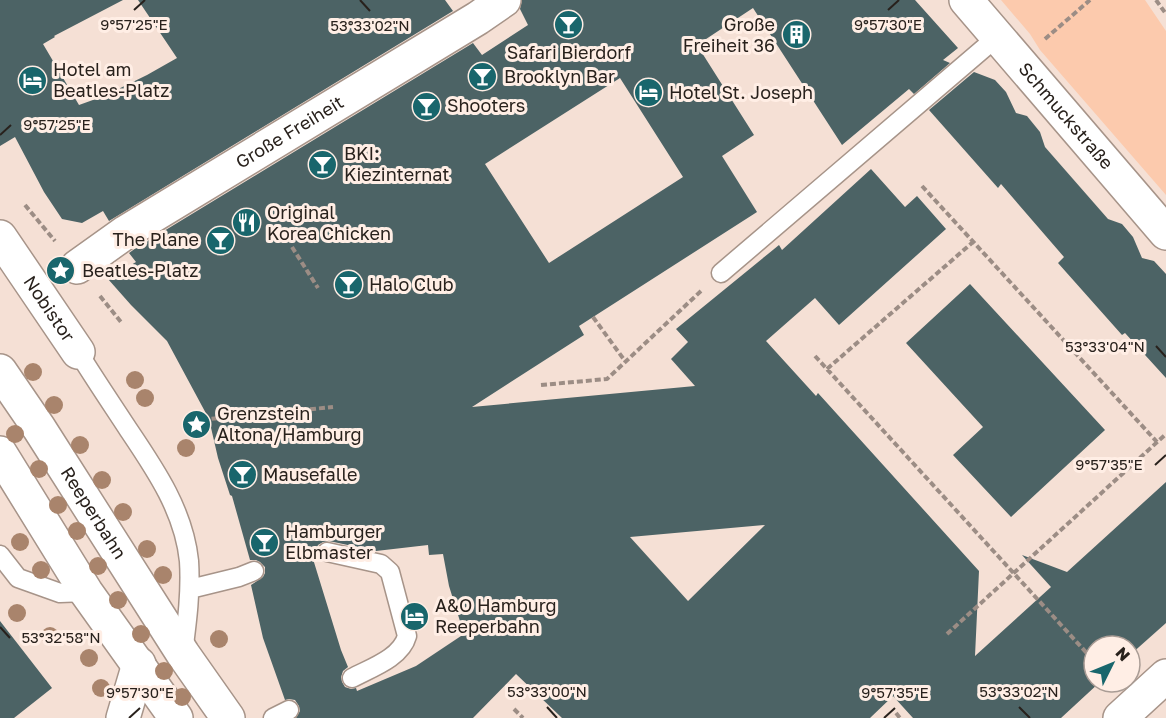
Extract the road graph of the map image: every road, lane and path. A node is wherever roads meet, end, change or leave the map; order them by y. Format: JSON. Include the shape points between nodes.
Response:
{"nodes":[{"id":1,"x":504,"y":0,"type":"edge"},
{"id":2,"x":966,"y":0,"type":"edge"},
{"id":3,"x":1090,"y":0,"type":"edge"},
{"id":4,"x":1156,"y":0,"type":"edge"},
{"id":5,"x":1166,"y":15,"type":"edge"},
{"id":6,"x":997,"y":37,"type":"junction"},
{"id":7,"x":1018,"y":62,"type":"junction"},
{"id":8,"x":922,"y":186,"type":"dead end"},
{"id":9,"x":25,"y":205,"type":"dead end"},
{"id":10,"x":1166,"y":233,"type":"edge"},
{"id":11,"x":0,"y":237,"type":"edge"},
{"id":12,"x":973,"y":242,"type":"junction"},
{"id":13,"x":292,"y":247,"type":"dead end"},
{"id":14,"x":77,"y":267,"type":"joint"},
{"id":15,"x":722,"y":273,"type":"dead end"},
{"id":16,"x":318,"y":288,"type":"dead end"},
{"id":17,"x":692,"y":300,"type":"dead end"},
{"id":18,"x":593,"y":317,"type":"dead end"},
{"id":19,"x":78,"y":352,"type":"joint"},
{"id":20,"x":815,"y":356,"type":"dead end"},
{"id":21,"x":625,"y":361,"type":"junction"},
{"id":22,"x":827,"y":369,"type":"junction"},
{"id":23,"x":0,"y":371,"type":"edge"},
{"id":24,"x":541,"y":385,"type":"dead end"},
{"id":25,"x":333,"y":407,"type":"dead end"},
{"id":26,"x":185,"y":424,"type":"dead end"},
{"id":27,"x":1166,"y":434,"type":"edge"},
{"id":28,"x":1157,"y":442,"type":"junction"},
{"id":29,"x":0,"y":453,"type":"edge"},
{"id":30,"x":327,"y":552,"type":"dead end"},
{"id":31,"x":0,"y":555,"type":"edge"},
{"id":32,"x":254,"y":571,"type":"dead end"},
{"id":33,"x":1014,"y":573,"type":"junction"},
{"id":34,"x":190,"y":589,"type":"junction"},
{"id":35,"x":86,"y":592,"type":"junction"},
{"id":36,"x":947,"y":634,"type":"dead end"},
{"id":37,"x":1082,"y":648,"type":"edge"},
{"id":38,"x":183,"y":654,"type":"junction"},
{"id":39,"x":139,"y":664,"type":"junction"},
{"id":40,"x":1166,"y":676,"type":"edge"},
{"id":41,"x":352,"y":678,"type":"dead end"},
{"id":42,"x":513,"y":709,"type":"dead end"},
{"id":43,"x":896,"y":713,"type":"dead end"},
{"id":44,"x":123,"y":718,"type":"edge"},
{"id":45,"x":176,"y":718,"type":"edge"},
{"id":46,"x":228,"y":718,"type":"edge"},
{"id":47,"x":523,"y":718,"type":"edge"},
{"id":48,"x":900,"y":718,"type":"edge"},
{"id":49,"x":1120,"y":718,"type":"edge"}],
"edges":[{"from":1,"to":14,"type":"street","name":"Große Freiheit","via":[[126,232]]},
{"from":2,"to":6,"type":"street","name":"Schmuckstraße"},
{"from":3,"to":7,"type":"path"},
{"from":4,"to":5,"type":"path"},
{"from":6,"to":7,"type":"street","name":"Schmuckstraße"},
{"from":6,"to":15,"type":"lane"},
{"from":7,"to":10,"type":"street","name":"Schmuckstraße"},
{"from":8,"to":12,"type":"path"},
{"from":9,"to":14,"type":"path"},
{"from":11,"to":19,"type":"street","name":"Nobistor"},
{"from":12,"to":22,"type":"path"},
{"from":12,"to":28,"type":"path"},
{"from":13,"to":16,"type":"path"},
{"from":17,"to":21,"type":"path"},
{"from":18,"to":21,"type":"path"},
{"from":19,"to":34,"type":"lane","via":[[175,507],[183,531]]},
{"from":20,"to":22,"type":"path"},
{"from":21,"to":24,"type":"path","via":[[606,379]]},
{"from":22,"to":33,"type":"path"},
{"from":23,"to":38,"type":"street","name":"Reeperbahn"},
{"from":25,"to":26,"type":"path"},
{"from":27,"to":28,"type":"path"},
{"from":28,"to":33,"type":"path"},
{"from":29,"to":35,"type":"street"},
{"from":30,"to":41,"type":"lane","via":[[381,564],[390,572],[407,636],[405,644],[386,661]]},
{"from":31,"to":35,"type":"lane","via":[[18,578],[60,593]]},
{"from":32,"to":34,"type":"lane"},
{"from":33,"to":36,"type":"path"},
{"from":33,"to":37,"type":"path"},
{"from":34,"to":38,"type":"lane"},
{"from":35,"to":39,"type":"street"},
{"from":38,"to":46,"type":"street","name":"Reeperbahn"},
{"from":39,"to":44,"type":"street"},
{"from":39,"to":45,"type":"street"},
{"from":40,"to":49,"type":"street"},
{"from":42,"to":47,"type":"path"},
{"from":43,"to":48,"type":"path"}]}
